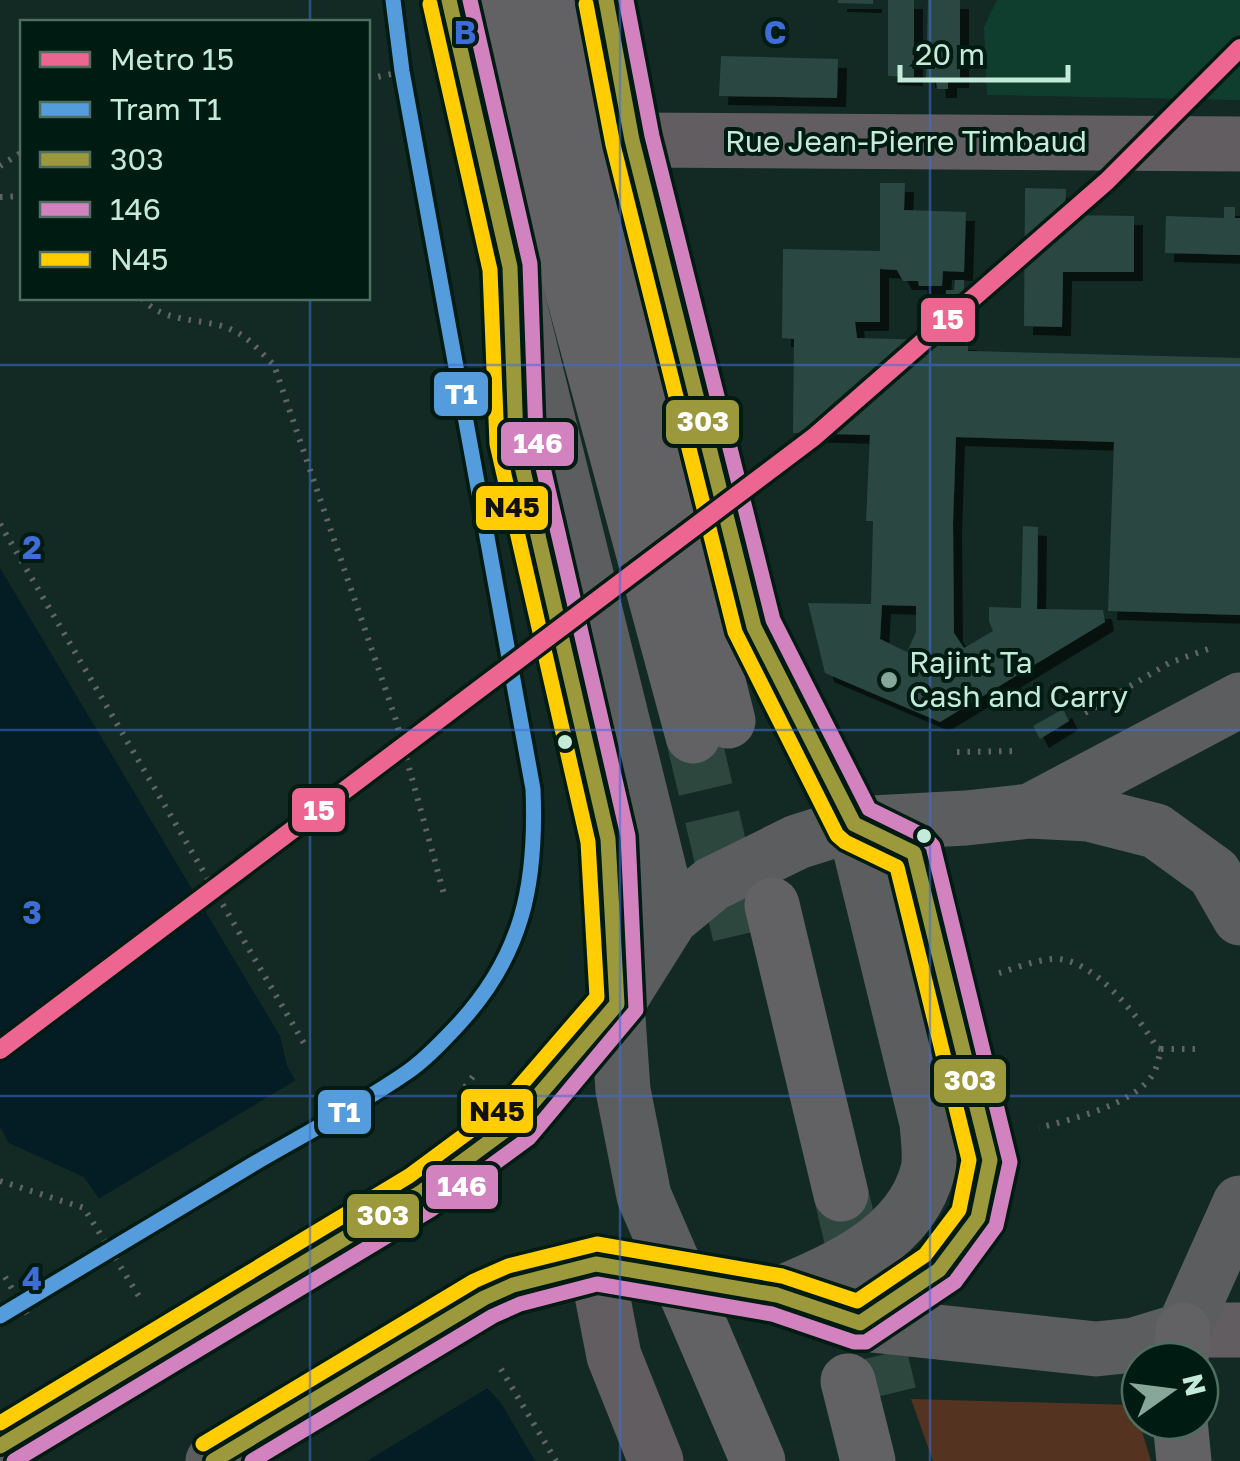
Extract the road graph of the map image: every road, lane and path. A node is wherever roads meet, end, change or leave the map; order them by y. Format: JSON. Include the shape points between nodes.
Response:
{"nodes":[{"id":1,"x":450,"y":0,"type":"edge"},
{"id":2,"x":498,"y":0,"type":"edge"},
{"id":3,"x":546,"y":0,"type":"edge"},
{"id":4,"x":606,"y":0,"type":"edge"},
{"id":5,"x":422,"y":68,"type":"dead end"},
{"id":6,"x":370,"y":79,"type":"edge"},
{"id":7,"x":632,"y":140,"type":"junction"},
{"id":8,"x":1240,"y":144,"type":"edge"},
{"id":9,"x":510,"y":267,"type":"junction"},
{"id":10,"x":144,"y":300,"type":"edge"},
{"id":11,"x":0,"y":524,"type":"edge"},
{"id":12,"x":1220,"y":644,"type":"dead end"},
{"id":13,"x":1240,"y":700,"type":"edge"},
{"id":14,"x":1072,"y":722,"type":"dead end"},
{"id":15,"x":1025,"y":751,"type":"dead end"},
{"id":16,"x":957,"y":752,"type":"dead end"},
{"id":17,"x":1030,"y":811,"type":"junction"},
{"id":18,"x":854,"y":824,"type":"junction"},
{"id":19,"x":1231,"y":877,"type":"edge"},
{"id":20,"x":444,"y":894,"type":"dead end"},
{"id":21,"x":671,"y":918,"type":"junction"},
{"id":22,"x":756,"y":920,"type":"tunnel mouth"},
{"id":23,"x":998,"y":973,"type":"dead end"},
{"id":24,"x":616,"y":1004,"type":"junction"},
{"id":25,"x":305,"y":1045,"type":"dead end"},
{"id":26,"x":1161,"y":1048,"type":"junction"},
{"id":27,"x":1202,"y":1049,"type":"dead end"},
{"id":28,"x":1036,"y":1129,"type":"dead end"},
{"id":29,"x":0,"y":1181,"type":"edge"},
{"id":30,"x":825,"y":1200,"type":"tunnel mouth"},
{"id":31,"x":1240,"y":1203,"type":"edge"},
{"id":32,"x":596,"y":1264,"type":"junction"},
{"id":33,"x":679,"y":1276,"type":"junction"},
{"id":34,"x":5,"y":1277,"type":"dead end"},
{"id":35,"x":776,"y":1295,"type":"junction"},
{"id":36,"x":144,"y":1304,"type":"dead end"},
{"id":37,"x":27,"y":1314,"type":"dead end"},
{"id":38,"x":860,"y":1323,"type":"junction"},
{"id":39,"x":1240,"y":1330,"type":"edge"},
{"id":40,"x":1184,"y":1341,"type":"edge"},
{"id":41,"x":1200,"y":1341,"type":"edge"},
{"id":42,"x":1120,"y":1346,"type":"edge"},
{"id":43,"x":501,"y":1369,"type":"dead end"},
{"id":44,"x":0,"y":1446,"type":"edge"},
{"id":45,"x":214,"y":1461,"type":"edge"},
{"id":46,"x":556,"y":1461,"type":"edge"},
{"id":47,"x":656,"y":1461,"type":"edge"},
{"id":48,"x":758,"y":1461,"type":"edge"},
{"id":49,"x":868,"y":1461,"type":"edge"},
{"id":50,"x":908,"y":1461,"type":"edge"}],
"edges":[{"from":1,"to":9,"type":"main road"},
{"from":2,"to":3,"type":"highway","via":[[552,219],[711,729]]},
{"from":4,"to":7,"type":"main road"},
{"from":5,"to":6,"type":"path"},
{"from":7,"to":8,"type":"street","name":"Rue Jean-Pierre Timbaud"},
{"from":7,"to":18,"type":"main road","via":[[754,626]]},
{"from":9,"to":21,"type":"main road"},
{"from":9,"to":24,"type":"street","via":[[516,440],[608,839]]},
{"from":10,"to":20,"type":"path","via":[[172,317],[237,332],[274,365],[395,717]]},
{"from":11,"to":25,"type":"path"},
{"from":12,"to":14,"type":"path","via":[[1170,662]]},
{"from":13,"to":17,"type":"main road"},
{"from":15,"to":16,"type":"path"},
{"from":17,"to":18,"type":"main road"},
{"from":17,"to":19,"type":"main road","via":[[1089,814],[1156,831]]},
{"from":18,"to":21,"type":"main road","via":[[798,842],[712,884]]},
{"from":18,"to":35,"type":"main road","via":[[927,1122],[929,1168],[907,1217],[837,1270]]},
{"from":18,"to":38,"type":"street","via":[[914,852],[990,1160],[978,1218],[939,1270]]},
{"from":21,"to":24,"type":"main road"},
{"from":22,"to":30,"type":"highway"},
{"from":23,"to":26,"type":"path","via":[[1056,958],[1079,966],[1134,1011]]},
{"from":24,"to":33,"type":"main road","via":[[622,1090],[644,1196]]},
{"from":24,"to":44,"type":"main road","bridge":true,"via":[[516,1123],[420,1192]]},
{"from":26,"to":27,"type":"path"},
{"from":26,"to":28,"type":"path","via":[[1154,1074],[1122,1099]]},
{"from":29,"to":36,"type":"path","via":[[84,1208]]},
{"from":31,"to":40,"type":"main road"},
{"from":32,"to":33,"type":"main road"},
{"from":32,"to":45,"type":"main road","bridge":true,"via":[[484,1298]]},
{"from":32,"to":47,"type":"street","via":[[614,1356]]},
{"from":33,"to":35,"type":"main road"},
{"from":33,"to":48,"type":"highway"},
{"from":34,"to":37,"type":"path"},
{"from":35,"to":38,"type":"main road"},
{"from":38,"to":42,"type":"main road"},
{"from":39,"to":41,"type":"street"},
{"from":43,"to":46,"type":"path"},
{"from":49,"to":50,"type":"highway","via":[[869,1388]]}]}
